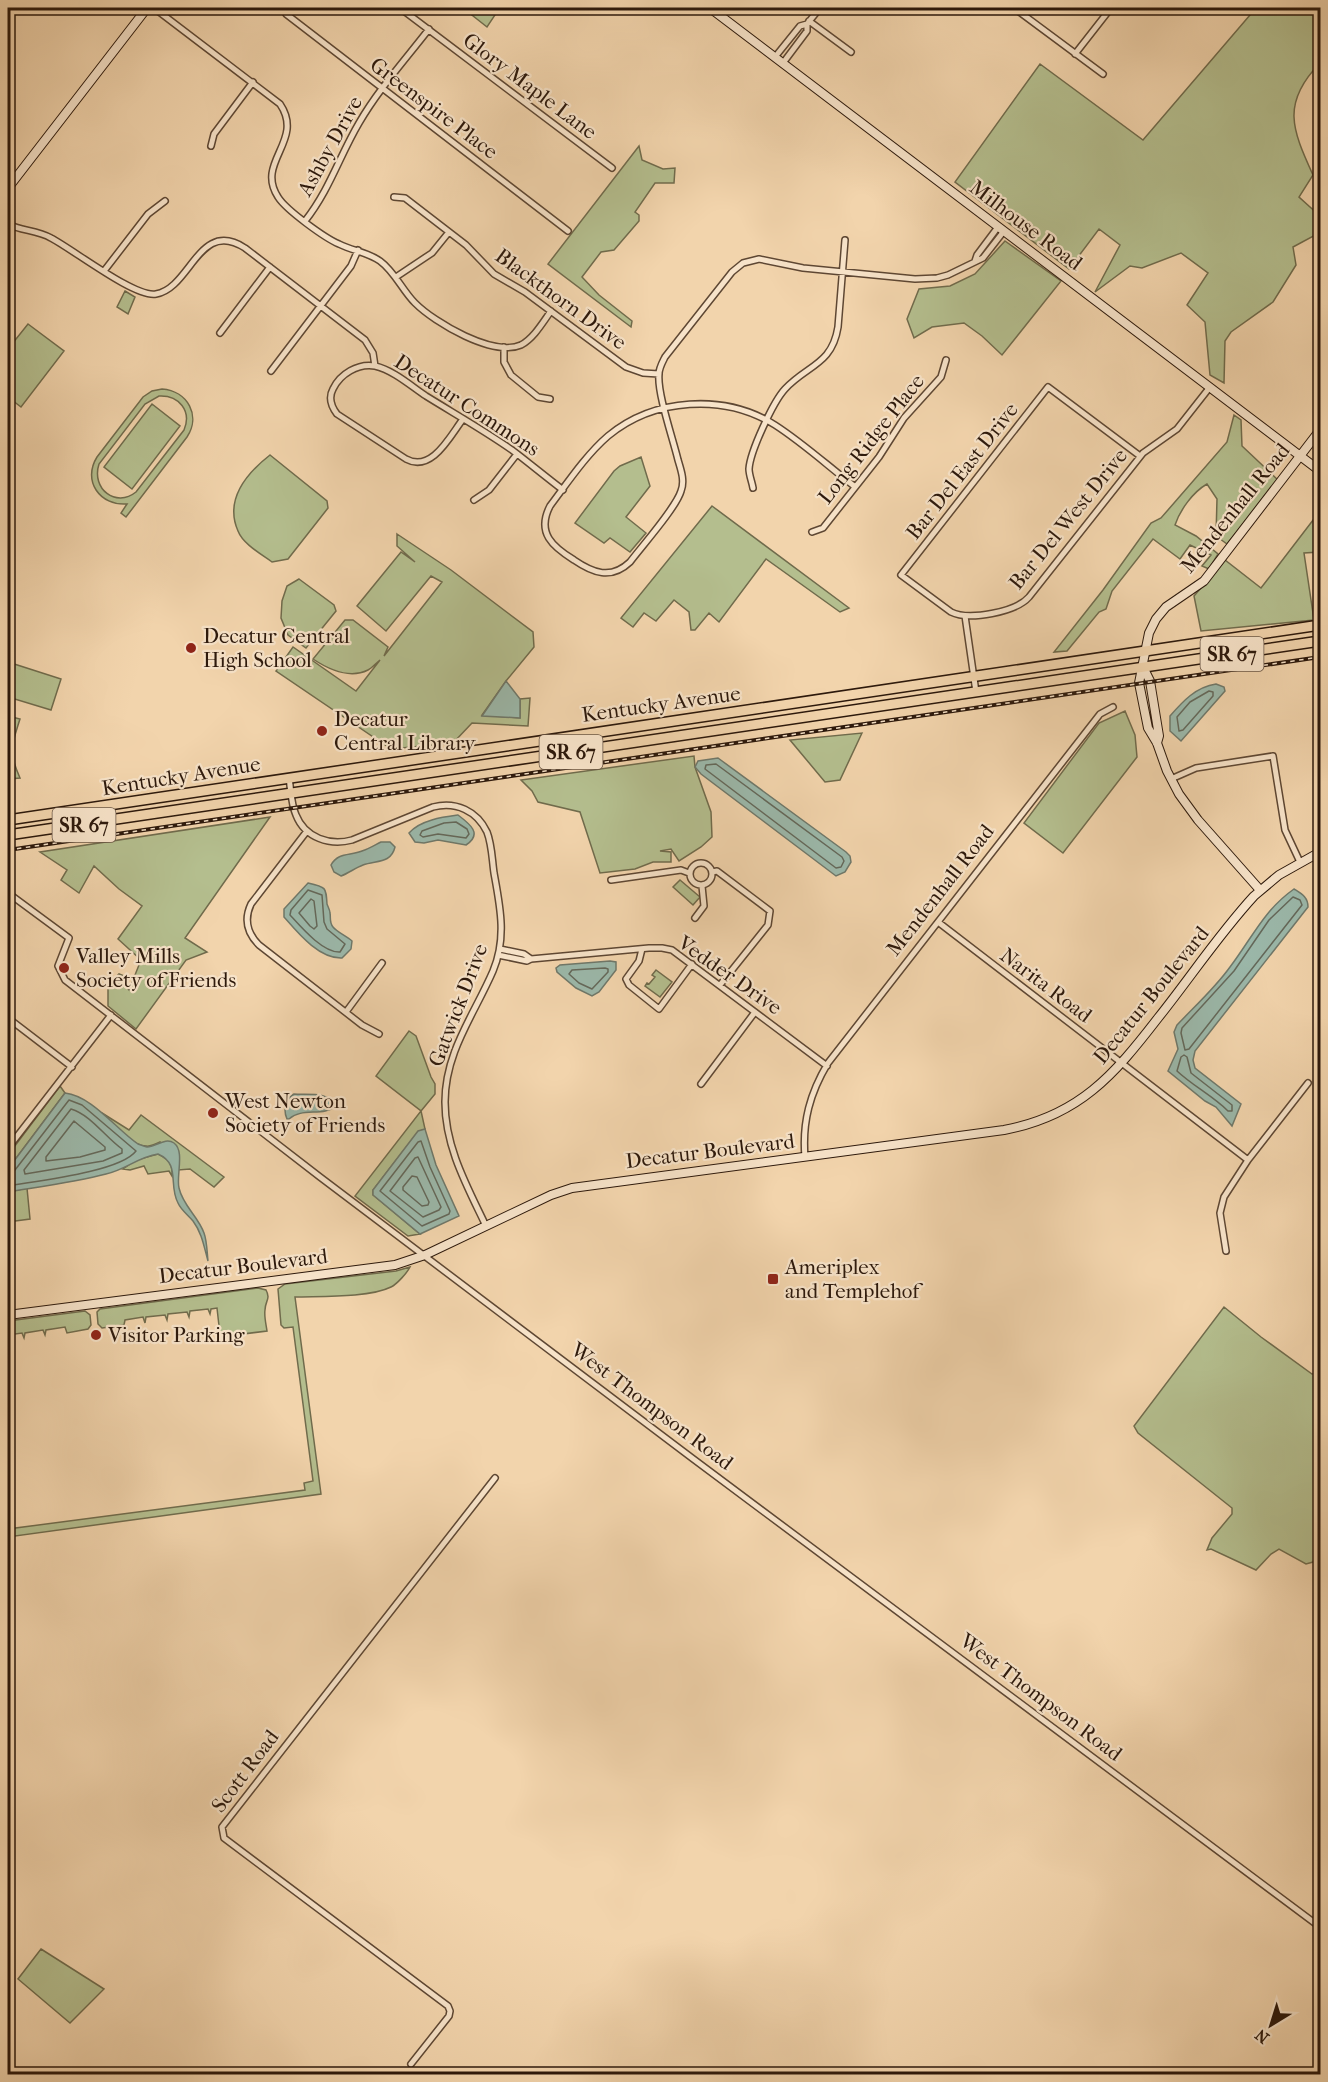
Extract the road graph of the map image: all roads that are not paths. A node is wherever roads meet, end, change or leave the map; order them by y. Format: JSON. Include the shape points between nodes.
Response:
{"nodes":[{"id":1,"x":147,"y":8,"type":"edge"},
{"id":2,"x":154,"y":8,"type":"edge"},
{"id":3,"x":283,"y":8,"type":"edge"},
{"id":4,"x":400,"y":8,"type":"edge"},
{"id":5,"x":710,"y":8,"type":"edge"},
{"id":6,"x":820,"y":8,"type":"edge"},
{"id":7,"x":1014,"y":8,"type":"edge"},
{"id":8,"x":1111,"y":8,"type":"edge"},
{"id":9,"x":808,"y":22,"type":"junction"},
{"id":10,"x":429,"y":29,"type":"junction"},
{"id":11,"x":851,"y":52,"type":"dead end"},
{"id":12,"x":1075,"y":54,"type":"junction"},
{"id":13,"x":775,"y":57,"type":"junction"},
{"id":14,"x":783,"y":63,"type":"junction"},
{"id":15,"x":1103,"y":74,"type":"dead end"},
{"id":16,"x":253,"y":82,"type":"junction"},
{"id":17,"x":382,"y":89,"type":"junction"},
{"id":18,"x":211,"y":146,"type":"dead end"},
{"id":19,"x":612,"y":168,"type":"dead end"},
{"id":20,"x":8,"y":188,"type":"edge"},
{"id":21,"x":394,"y":197,"type":"dead end"},
{"id":22,"x":165,"y":201,"type":"dead end"},
{"id":23,"x":305,"y":221,"type":"junction"},
{"id":24,"x":8,"y":224,"type":"edge"},
{"id":25,"x":1001,"y":229,"type":"junction"},
{"id":26,"x":568,"y":231,"type":"dead end"},
{"id":27,"x":449,"y":232,"type":"junction"},
{"id":28,"x":845,"y":240,"type":"dead end"},
{"id":29,"x":358,"y":250,"type":"junction"},
{"id":30,"x":270,"y":267,"type":"junction"},
{"id":31,"x":104,"y":271,"type":"junction"},
{"id":32,"x":843,"y":272,"type":"junction"},
{"id":33,"x":396,"y":277,"type":"junction"},
{"id":34,"x":321,"y":305,"type":"junction"},
{"id":35,"x":551,"y":311,"type":"junction"},
{"id":36,"x":219,"y":333,"type":"dead end"},
{"id":37,"x":504,"y":347,"type":"junction"},
{"id":38,"x":946,"y":360,"type":"dead end"},
{"id":39,"x":375,"y":366,"type":"junction"},
{"id":40,"x":271,"y":371,"type":"dead end"},
{"id":41,"x":659,"y":374,"type":"junction"},
{"id":42,"x":1210,"y":387,"type":"junction"},
{"id":43,"x":550,"y":399,"type":"dead end"},
{"id":44,"x":665,"y":407,"type":"junction"},
{"id":45,"x":463,"y":419,"type":"junction"},
{"id":46,"x":766,"y":420,"type":"junction"},
{"id":47,"x":1320,"y":430,"type":"edge"},
{"id":48,"x":517,"y":454,"type":"junction"},
{"id":49,"x":1140,"y":456,"type":"junction"},
{"id":50,"x":1301,"y":456,"type":"junction"},
{"id":51,"x":1320,"y":471,"type":"edge"},
{"id":52,"x":854,"y":486,"type":"junction"},
{"id":53,"x":753,"y":488,"type":"dead end"},
{"id":54,"x":563,"y":490,"type":"junction"},
{"id":55,"x":474,"y":500,"type":"dead end"},
{"id":56,"x":813,"y":532,"type":"dead end"},
{"id":57,"x":965,"y":616,"type":"junction"},
{"id":58,"x":1320,"y":625,"type":"edge"},
{"id":59,"x":1320,"y":641,"type":"edge"},
{"id":60,"x":1146,"y":651,"type":"junction"},
{"id":61,"x":1143,"y":667,"type":"junction"},
{"id":62,"x":974,"y":677,"type":"junction"},
{"id":63,"x":975,"y":692,"type":"junction"},
{"id":64,"x":1113,"y":707,"type":"dead end"},
{"id":65,"x":289,"y":778,"type":"junction"},
{"id":66,"x":1171,"y":779,"type":"junction"},
{"id":67,"x":291,"y":794,"type":"junction"},
{"id":68,"x":8,"y":820,"type":"edge"},
{"id":69,"x":307,"y":831,"type":"junction"},
{"id":70,"x":8,"y":835,"type":"edge"},
{"id":71,"x":1320,"y":852,"type":"edge"},
{"id":72,"x":1300,"y":862,"type":"junction"},
{"id":73,"x":712,"y":872,"type":"junction"},
{"id":74,"x":689,"y":873,"type":"junction"},
{"id":75,"x":611,"y":880,"type":"dead end"},
{"id":76,"x":702,"y":886,"type":"junction"},
{"id":77,"x":1260,"y":890,"type":"junction"},
{"id":78,"x":8,"y":893,"type":"edge"},
{"id":79,"x":695,"y":918,"type":"dead end"},
{"id":80,"x":938,"y":922,"type":"junction"},
{"id":81,"x":642,"y":949,"type":"junction"},
{"id":82,"x":499,"y":952,"type":"junction"},
{"id":83,"x":382,"y":963,"type":"dead end"},
{"id":84,"x":692,"y":964,"type":"junction"},
{"id":85,"x":720,"y":985,"type":"junction"},
{"id":86,"x":346,"y":1012,"type":"junction"},
{"id":87,"x":755,"y":1012,"type":"junction"},
{"id":88,"x":111,"y":1015,"type":"junction"},
{"id":89,"x":8,"y":1018,"type":"edge"},
{"id":90,"x":379,"y":1034,"type":"dead end"},
{"id":91,"x":1122,"y":1064,"type":"junction"},
{"id":92,"x":827,"y":1066,"type":"junction"},
{"id":93,"x":72,"y":1067,"type":"junction"},
{"id":94,"x":1308,"y":1083,"type":"dead end"},
{"id":95,"x":701,"y":1084,"type":"dead end"},
{"id":96,"x":8,"y":1148,"type":"edge"},
{"id":97,"x":805,"y":1157,"type":"junction"},
{"id":98,"x":1248,"y":1160,"type":"junction"},
{"id":99,"x":486,"y":1226,"type":"junction"},
{"id":100,"x":1226,"y":1251,"type":"dead end"},
{"id":101,"x":425,"y":1255,"type":"junction"},
{"id":102,"x":8,"y":1315,"type":"edge"},
{"id":103,"x":495,"y":1478,"type":"dead end"},
{"id":104,"x":1320,"y":1927,"type":"edge"},
{"id":105,"x":411,"y":2064,"type":"dead end"}],
"edges":[{"from":1,"to":20,"type":"street"},
{"from":2,"to":16,"type":"street"},
{"from":3,"to":17,"type":"street","name":"Greenspire Place"},
{"from":4,"to":10,"type":"street","name":"Glory Maple Lane"},
{"from":5,"to":13,"type":"street","name":"Milhouse Road"},
{"from":6,"to":9,"type":"street"},
{"from":7,"to":12,"type":"street"},
{"from":8,"to":12,"type":"street"},
{"from":9,"to":11,"type":"street"},
{"from":9,"to":13,"type":"street","via":[[800,26]]},
{"from":9,"to":14,"type":"street","via":[[807,31]]},
{"from":10,"to":17,"type":"street","name":"Ashby Drive"},
{"from":10,"to":19,"type":"street","name":"Glory Maple Lane"},
{"from":12,"to":15,"type":"street"},
{"from":13,"to":14,"type":"street","name":"Milhouse Road"},
{"from":14,"to":25,"type":"street","name":"Milhouse Road"},
{"from":16,"to":18,"type":"street","via":[[214,134]]},
{"from":16,"to":23,"type":"street","via":[[280,104],[287,115],[287,135],[274,164],[272,182],[281,202]]},
{"from":17,"to":23,"type":"street","name":"Ashby Drive","via":[[356,128],[324,195]]},
{"from":17,"to":26,"type":"street","name":"Greenspire Place"},
{"from":21,"to":27,"type":"street","name":"Blackthorn Drive","via":[[405,198]]},
{"from":22,"to":31,"type":"street","via":[[147,215]]},
{"from":23,"to":29,"type":"street","via":[[338,244]]},
{"from":24,"to":31,"type":"street","name":"Decatur Commons","via":[[49,236]]},
{"from":25,"to":32,"type":"street","via":[[975,261],[948,275],[927,279]]},
{"from":25,"to":42,"type":"street","name":"Milhouse Road"},
{"from":27,"to":33,"type":"street","via":[[433,251]]},
{"from":27,"to":35,"type":"street","name":"Blackthorn Drive","via":[[494,274]]},
{"from":28,"to":32,"type":"street"},
{"from":29,"to":33,"type":"street","via":[[381,262]]},
{"from":29,"to":34,"type":"street"},
{"from":30,"to":31,"type":"street","name":"Decatur Commons","via":[[242,246],[225,241],[203,249],[174,285],[159,293],[137,291]]},
{"from":30,"to":34,"type":"street","name":"Decatur Commons"},
{"from":30,"to":36,"type":"street"},
{"from":32,"to":41,"type":"street","via":[[759,259],[740,264],[665,357]]},
{"from":32,"to":46,"type":"street","via":[[833,345],[817,365],[784,390]]},
{"from":33,"to":37,"type":"street","via":[[415,303],[438,321],[470,338]]},
{"from":34,"to":39,"type":"street","name":"Decatur Commons","via":[[368,343]]},
{"from":34,"to":40,"type":"street"},
{"from":35,"to":37,"type":"street","via":[[527,341]]},
{"from":35,"to":41,"type":"street","name":"Blackthorn Drive","via":[[626,367]]},
{"from":37,"to":43,"type":"street","via":[[504,362],[510,375],[538,398]]},
{"from":38,"to":52,"type":"street","name":"Long Ridge Place","via":[[941,377],[904,418]]},
{"from":39,"to":45,"type":"street","name":"Decatur Commons"},
{"from":39,"to":45,"type":"street","via":[[358,367],[341,377],[332,391],[331,404],[341,417],[406,459],[420,463],[431,459]]},
{"from":41,"to":44,"type":"street"},
{"from":42,"to":49,"type":"street","name":"Bar Del West Drive","via":[[1177,429]]},
{"from":42,"to":50,"type":"street","name":"Milhouse Road"},
{"from":44,"to":46,"type":"street","via":[[721,405]]},
{"from":44,"to":54,"type":"street","via":[[613,432]]},
{"from":44,"to":54,"type":"street","via":[[683,479],[681,493],[626,566],[611,573],[588,570],[555,548],[546,529],[548,511]]},
{"from":45,"to":48,"type":"street","name":"Decatur Commons"},
{"from":46,"to":52,"type":"street"},
{"from":46,"to":53,"type":"street","via":[[749,470]]},
{"from":47,"to":50,"type":"street","name":"Mendenhall Road"},
{"from":48,"to":54,"type":"street","name":"Decatur Commons"},
{"from":48,"to":55,"type":"street","via":[[489,490]]},
{"from":49,"to":57,"type":"street","name":"Bar Del West Drive","via":[[1026,601],[1012,609]]},
{"from":49,"to":57,"type":"street","name":"Bar Del East Drive","via":[[1048,387],[901,575],[951,612]]},
{"from":50,"to":51,"type":"street","name":"Milhouse Road"},
{"from":50,"to":60,"type":"street","name":"Mendenhall Road","via":[[1204,581],[1156,619]]},
{"from":52,"to":56,"type":"street","name":"Long Ridge Place","via":[[823,528]]},
{"from":57,"to":62,"type":"street"},
{"from":58,"to":60,"type":"main road","name":"Kentucky Avenue","number":"SR 67"},
{"from":59,"to":61,"type":"main road","name":"Kentucky Avenue","number":"SR 67"},
{"from":60,"to":61,"type":"street","name":"Mendenhall Road"},
{"from":60,"to":62,"type":"main road","name":"Kentucky Avenue","number":"SR 67"},
{"from":61,"to":63,"type":"main road","name":"Kentucky Avenue","number":"SR 67"},
{"from":61,"to":66,"type":"street","via":[[1150,681],[1157,743]]},
{"from":62,"to":63,"type":"street"},
{"from":62,"to":65,"type":"main road","name":"Kentucky Avenue","number":"SR 67"},
{"from":63,"to":67,"type":"main road","name":"Kentucky Avenue","number":"SR 67"},
{"from":64,"to":80,"type":"street","name":"Mendenhall Road","via":[[1100,714]]},
{"from":65,"to":67,"type":"street"},
{"from":65,"to":68,"type":"main road","name":"Kentucky Avenue","number":"SR 67"},
{"from":66,"to":72,"type":"street","via":[[1196,768],[1273,756],[1285,830]]},
{"from":66,"to":77,"type":"street","via":[[1193,814]]},
{"from":67,"to":69,"type":"street","via":[[297,817]]},
{"from":67,"to":70,"type":"main road","name":"Kentucky Avenue","number":"SR 67"},
{"from":69,"to":82,"type":"street","name":"Gatwick Drive","via":[[323,840],[343,842],[438,806],[456,806],[471,812],[483,824],[489,838],[501,918]]},
{"from":69,"to":86,"type":"street","via":[[251,904],[247,917],[249,932],[259,945]]},
{"from":71,"to":72,"type":"street","name":"Decatur Boulevard"},
{"from":72,"to":77,"type":"street","name":"Decatur Boulevard"},
{"from":73,"to":74,"type":"street","via":[[702,863],[692,866]]},
{"from":73,"to":76,"type":"street","via":[[709,882]]},
{"from":73,"to":85,"type":"street","via":[[717,871],[770,911],[768,926]]},
{"from":74,"to":75,"type":"street","via":[[681,870]]},
{"from":74,"to":76,"type":"street","via":[[693,882]]},
{"from":76,"to":79,"type":"street","via":[[704,906]]},
{"from":77,"to":91,"type":"street","name":"Decatur Boulevard"},
{"from":78,"to":88,"type":"street","name":"West Thompson Road","via":[[69,938],[58,970],[65,980]]},
{"from":80,"to":91,"type":"street","name":"Narita Road"},
{"from":80,"to":92,"type":"street","name":"Mendenhall Road"},
{"from":81,"to":82,"type":"street","name":"Vedder Drive","via":[[531,959],[524,954]]},
{"from":81,"to":84,"type":"street","name":"Vedder Drive","via":[[672,950]]},
{"from":81,"to":84,"type":"street","via":[[626,979],[659,1009]]},
{"from":82,"to":99,"type":"street","name":"Gatwick Drive","via":[[456,1046],[445,1099],[452,1149]]},
{"from":83,"to":86,"type":"street"},
{"from":84,"to":85,"type":"street","name":"Vedder Drive"},
{"from":85,"to":87,"type":"street","name":"Vedder Drive"},
{"from":86,"to":90,"type":"street"},
{"from":87,"to":92,"type":"street","name":"Vedder Drive"},
{"from":87,"to":95,"type":"street"},
{"from":88,"to":93,"type":"street"},
{"from":88,"to":101,"type":"street","name":"West Thompson Road"},
{"from":89,"to":93,"type":"street"},
{"from":91,"to":97,"type":"street","name":"Decatur Boulevard","via":[[1081,1100],[1021,1127]]},
{"from":91,"to":98,"type":"street","name":"Narita Road"},
{"from":92,"to":97,"type":"street","name":"Mendenhall Road","via":[[808,1106]]},
{"from":93,"to":96,"type":"street"},
{"from":94,"to":98,"type":"street"},
{"from":97,"to":99,"type":"street","name":"Decatur Boulevard","via":[[572,1188]]},
{"from":98,"to":100,"type":"street","via":[[1222,1201]]},
{"from":99,"to":101,"type":"street","name":"Decatur Boulevard"},
{"from":101,"to":102,"type":"street","name":"Decatur Boulevard","via":[[390,1265]]},
{"from":101,"to":104,"type":"street","name":"West Thompson Road"},
{"from":103,"to":105,"type":"street","name":"Scott Road","via":[[222,1827],[224,1838],[448,2006],[449,2016]]}]}
